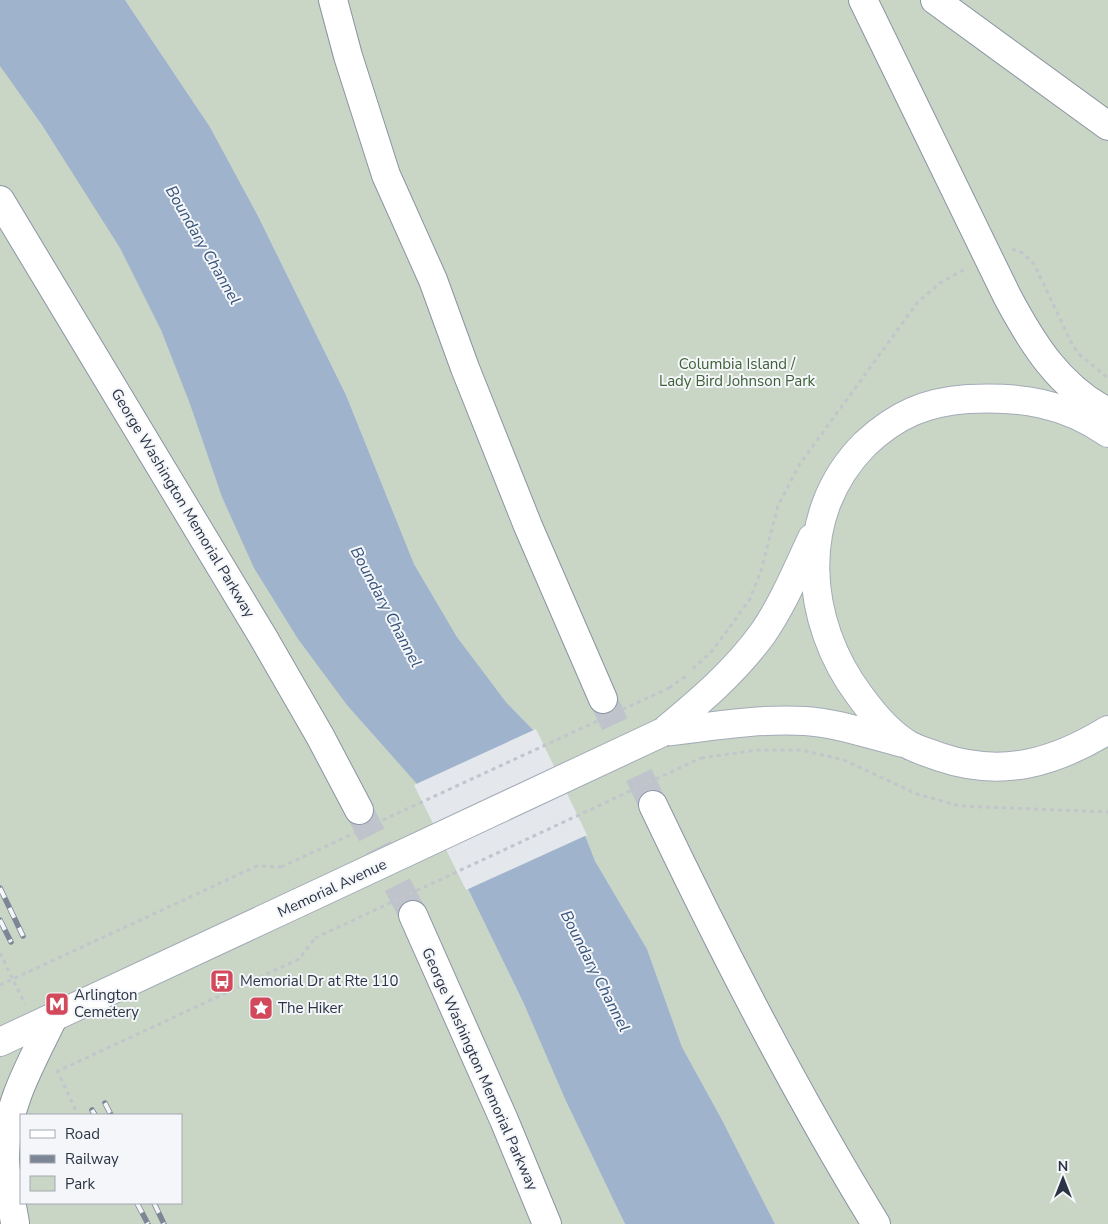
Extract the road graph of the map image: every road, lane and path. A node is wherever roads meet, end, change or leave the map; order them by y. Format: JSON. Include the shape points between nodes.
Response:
{"nodes":[{"id":1,"x":334,"y":0,"type":"edge"},
{"id":2,"x":863,"y":0,"type":"edge"},
{"id":3,"x":935,"y":0,"type":"edge"},
{"id":4,"x":1108,"y":126,"type":"edge"},
{"id":5,"x":0,"y":200,"type":"edge"},
{"id":6,"x":1006,"y":250,"type":"dead end"},
{"id":7,"x":966,"y":269,"type":"dead end"},
{"id":8,"x":1007,"y":296,"type":"junction"},
{"id":9,"x":1108,"y":378,"type":"edge"},
{"id":10,"x":1108,"y":412,"type":"edge"},
{"id":11,"x":1078,"y":414,"type":"junction"},
{"id":12,"x":1108,"y":433,"type":"edge"},
{"id":13,"x":820,"y":521,"type":"junction"},
{"id":14,"x":603,"y":699,"type":"tunnel mouth"},
{"id":15,"x":678,"y":726,"type":"junction"},
{"id":16,"x":1108,"y":730,"type":"edge"},
{"id":17,"x":909,"y":745,"type":"junction"},
{"id":18,"x":653,"y":805,"type":"tunnel mouth"},
{"id":19,"x":359,"y":810,"type":"tunnel mouth"},
{"id":20,"x":1108,"y":812,"type":"edge"},
{"id":21,"x":413,"y":915,"type":"tunnel mouth"},
{"id":22,"x":0,"y":984,"type":"edge"},
{"id":23,"x":53,"y":1018,"type":"junction"},
{"id":24,"x":0,"y":1042,"type":"edge"},
{"id":25,"x":48,"y":1075,"type":"dead end"},
{"id":26,"x":504,"y":1120,"type":"junction"},
{"id":27,"x":0,"y":1182,"type":"edge"},
{"id":28,"x":15,"y":1224,"type":"edge"},
{"id":29,"x":531,"y":1224,"type":"edge"},
{"id":30,"x":547,"y":1224,"type":"edge"},
{"id":31,"x":876,"y":1224,"type":"edge"}],
"edges":[{"from":1,"to":14,"type":"main road","via":[[348,56],[386,175],[433,280],[528,526]]},
{"from":2,"to":8,"type":"main road"},
{"from":3,"to":4,"type":"main road"},
{"from":5,"to":19,"type":"main road","name":"George Washington Memorial Parkway","via":[[263,636]]},
{"from":6,"to":9,"type":"path","via":[[1018,250],[1029,257],[1073,346]]},
{"from":7,"to":22,"type":"path","bridge":true,"via":[[940,283],[918,302],[804,457],[778,506],[762,571],[750,599],[713,650],[690,673],[669,688],[281,867],[257,866]]},
{"from":8,"to":10,"type":"main road","via":[[1036,348],[1060,378]]},
{"from":8,"to":11,"type":"main road","via":[[1012,330],[1020,351],[1038,376]]},
{"from":11,"to":12,"type":"main road"},
{"from":11,"to":13,"type":"main road","name":"Memorial Avenue","via":[[1047,404],[997,399],[943,401],[916,409],[891,422],[857,453],[838,480]]},
{"from":13,"to":15,"type":"main road","name":"Memorial Avenue","via":[[763,632],[734,669]]},
{"from":13,"to":17,"type":"main road","via":[[816,586],[818,606],[831,647],[841,669],[866,705]]},
{"from":15,"to":17,"type":"main road","name":"Memorial Avenue","via":[[807,721]]},
{"from":15,"to":23,"type":"main road","name":"Memorial Avenue","bridge":true},
{"from":16,"to":17,"type":"main road","via":[[1058,756],[1003,766],[966,764]]},
{"from":18,"to":31,"type":"main road","via":[[781,1059]]},
{"from":20,"to":25,"type":"path","bridge":true,"via":[[960,806],[917,794],[844,760],[802,750],[758,750],[701,758],[314,938],[299,959]]},
{"from":21,"to":26,"type":"main road","name":"George Washington Memorial Parkway"},
{"from":23,"to":24,"type":"main road","name":"Memorial Avenue"},
{"from":23,"to":28,"type":"main road","via":[[8,1118],[5,1156]]},
{"from":26,"to":29,"type":"main road"},
{"from":26,"to":30,"type":"main road","name":"George Washington Memorial Parkway"},
{"from":27,"to":28,"type":"main road"}]}
